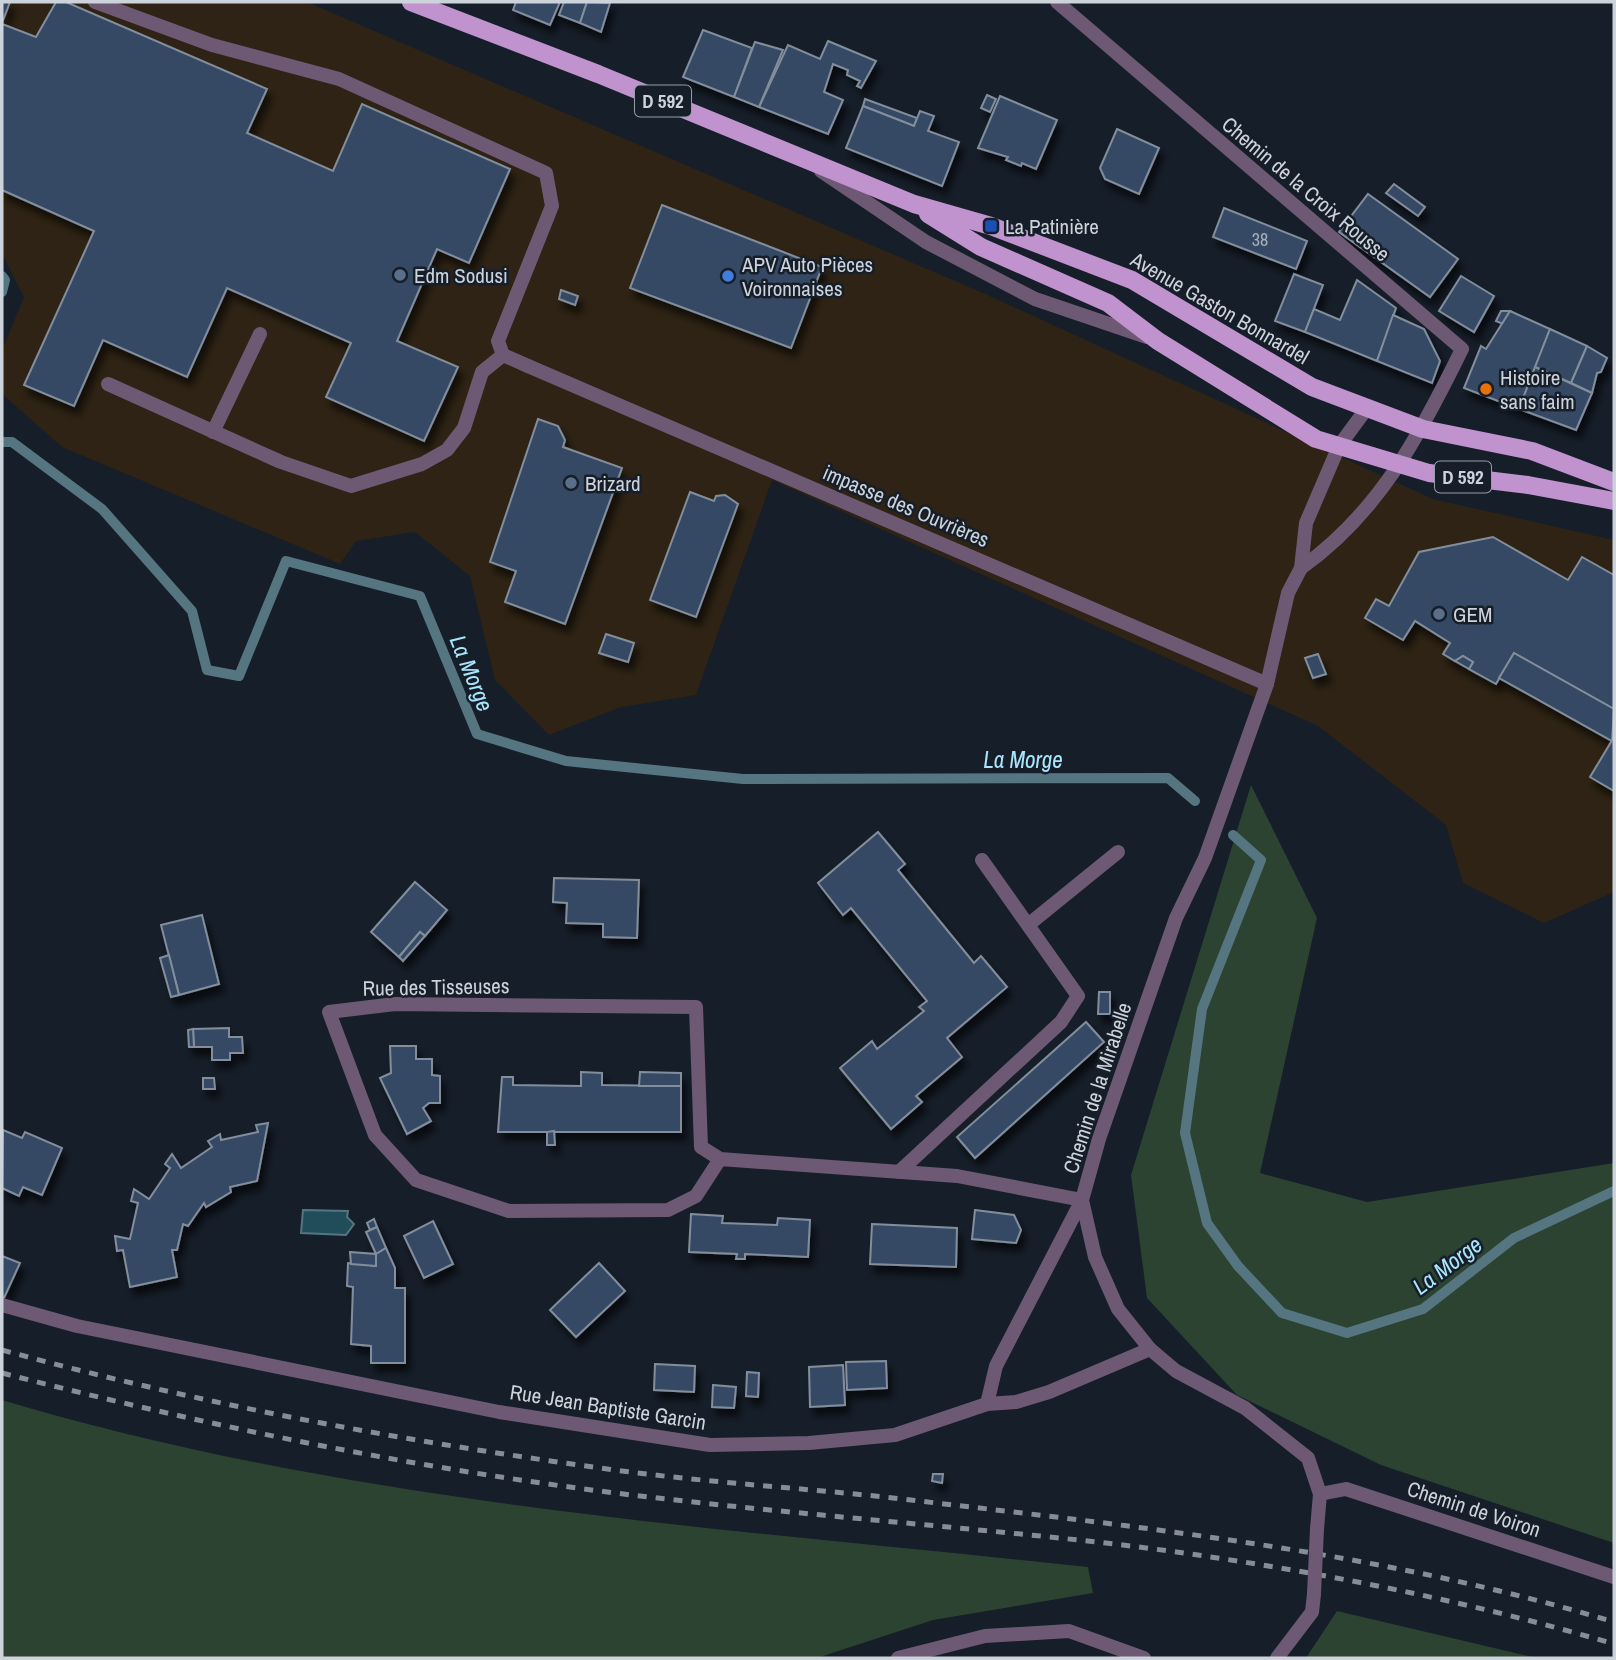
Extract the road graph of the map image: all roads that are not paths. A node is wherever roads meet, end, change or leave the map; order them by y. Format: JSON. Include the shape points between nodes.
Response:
{"nodes":[{"id":1,"x":94,"y":2,"type":"edge"},
{"id":2,"x":411,"y":2,"type":"edge"},
{"id":3,"x":1057,"y":2,"type":"edge"},
{"id":4,"x":805,"y":160,"type":"junction"},
{"id":5,"x":914,"y":204,"type":"junction"},
{"id":6,"x":260,"y":334,"type":"dead end"},
{"id":7,"x":1158,"y":341,"type":"junction"},
{"id":8,"x":503,"y":355,"type":"junction"},
{"id":9,"x":108,"y":384,"type":"dead end"},
{"id":10,"x":1367,"y":408,"type":"junction"},
{"id":11,"x":1423,"y":429,"type":"junction"},
{"id":12,"x":213,"y":432,"type":"junction"},
{"id":13,"x":1339,"y":446,"type":"junction"},
{"id":14,"x":1400,"y":465,"type":"junction"},
{"id":15,"x":1614,"y":482,"type":"edge"},
{"id":16,"x":1614,"y":501,"type":"edge"},
{"id":17,"x":1301,"y":568,"type":"junction"},
{"id":18,"x":1268,"y":684,"type":"junction"},
{"id":19,"x":1118,"y":852,"type":"dead end"},
{"id":20,"x":982,"y":860,"type":"dead end"},
{"id":21,"x":1028,"y":926,"type":"junction"},
{"id":22,"x":720,"y":1159,"type":"junction"},
{"id":23,"x":899,"y":1172,"type":"junction"},
{"id":24,"x":1082,"y":1200,"type":"junction"},
{"id":25,"x":2,"y":1305,"type":"edge"},
{"id":26,"x":1150,"y":1349,"type":"junction"},
{"id":27,"x":987,"y":1405,"type":"junction"},
{"id":28,"x":1320,"y":1494,"type":"junction"},
{"id":29,"x":1614,"y":1577,"type":"edge"},
{"id":30,"x":898,"y":1658,"type":"edge"},
{"id":31,"x":1144,"y":1658,"type":"edge"},
{"id":32,"x":1277,"y":1658,"type":"edge"}],
"edges":[{"from":1,"to":8,"type":"street","via":[[212,46],[339,79],[546,173],[552,206],[498,341]]},
{"from":2,"to":4,"type":"main road","name":"Avenue Gaston Bonnardel","number":"D 592"},
{"from":3,"to":11,"type":"street","name":"Chemin de la Croix Rousse","via":[[1462,349]]},
{"from":4,"to":5,"type":"main road","name":"Avenue Gaston Bonnardel","number":"D 592"},
{"from":4,"to":7,"type":"street","via":[[926,242],[1035,299]]},
{"from":5,"to":7,"type":"main road","name":"Avenue Gaston Bonnardel","number":"D 592","via":[[981,247],[1108,303]]},
{"from":5,"to":10,"type":"main road","name":"Avenue Gaston Bonnardel","number":"D 592","via":[[990,226],[1132,280],[1312,387]]},
{"from":6,"to":12,"type":"street"},
{"from":7,"to":13,"type":"main road","name":"Avenue Gaston Bonnardel","number":"D 592","via":[[1316,439]]},
{"from":8,"to":12,"type":"street","via":[[482,373],[464,428],[447,450],[422,464],[351,486]]},
{"from":8,"to":18,"type":"street","name":"impasse des Ouvrières"},
{"from":9,"to":12,"type":"street"},
{"from":10,"to":11,"type":"main road","name":"Avenue Gaston Bonnardel","number":"D 592"},
{"from":10,"to":13,"type":"street","name":"Chemin de la Mirabelle"},
{"from":11,"to":14,"type":"street"},
{"from":11,"to":15,"type":"main road","number":"D 592","via":[[1532,452]]},
{"from":13,"to":14,"type":"main road","name":"Avenue Gaston Bonnardel","number":"D 592"},
{"from":13,"to":17,"type":"street","name":"Chemin de la Mirabelle","via":[[1306,523]]},
{"from":14,"to":16,"type":"main road","number":"D 592"},
{"from":14,"to":17,"type":"street","via":[[1335,544]]},
{"from":17,"to":18,"type":"street","name":"Chemin de la Mirabelle","via":[[1288,593]]},
{"from":18,"to":24,"type":"street","name":"Chemin de la Mirabelle","via":[[1205,858],[1176,918]]},
{"from":19,"to":21,"type":"street"},
{"from":20,"to":21,"type":"street"},
{"from":21,"to":23,"type":"street","via":[[1078,996],[1061,1022]]},
{"from":22,"to":22,"type":"street","name":"Rue des Tisseuses","via":[[701,1147],[696,1007],[395,1004],[329,1012],[375,1135],[416,1180],[509,1210],[668,1210],[696,1196]]},
{"from":22,"to":23,"type":"street"},
{"from":23,"to":24,"type":"street","via":[[957,1176]]},
{"from":24,"to":26,"type":"street","name":"Chemin de la Mirabelle","via":[[1095,1257],[1118,1309]]},
{"from":24,"to":27,"type":"street","via":[[996,1366]]},
{"from":25,"to":27,"type":"street","name":"Rue Jean Baptiste Garcin","via":[[77,1326],[499,1412],[710,1445],[895,1436]]},
{"from":26,"to":27,"type":"street","name":"Rue Jean Baptiste Garcin","via":[[1048,1392]]},
{"from":26,"to":28,"type":"street","name":"Chemin de la Mirabelle","via":[[1176,1371],[1245,1408],[1308,1458]]},
{"from":28,"to":29,"type":"street","name":"Chemin de Voiron","via":[[1346,1489]]},
{"from":28,"to":32,"type":"street","name":"Chemin de la Mirabelle","bridge":true,"via":[[1312,1612]]},
{"from":30,"to":31,"type":"street","via":[[985,1636],[1069,1631]]}]}
